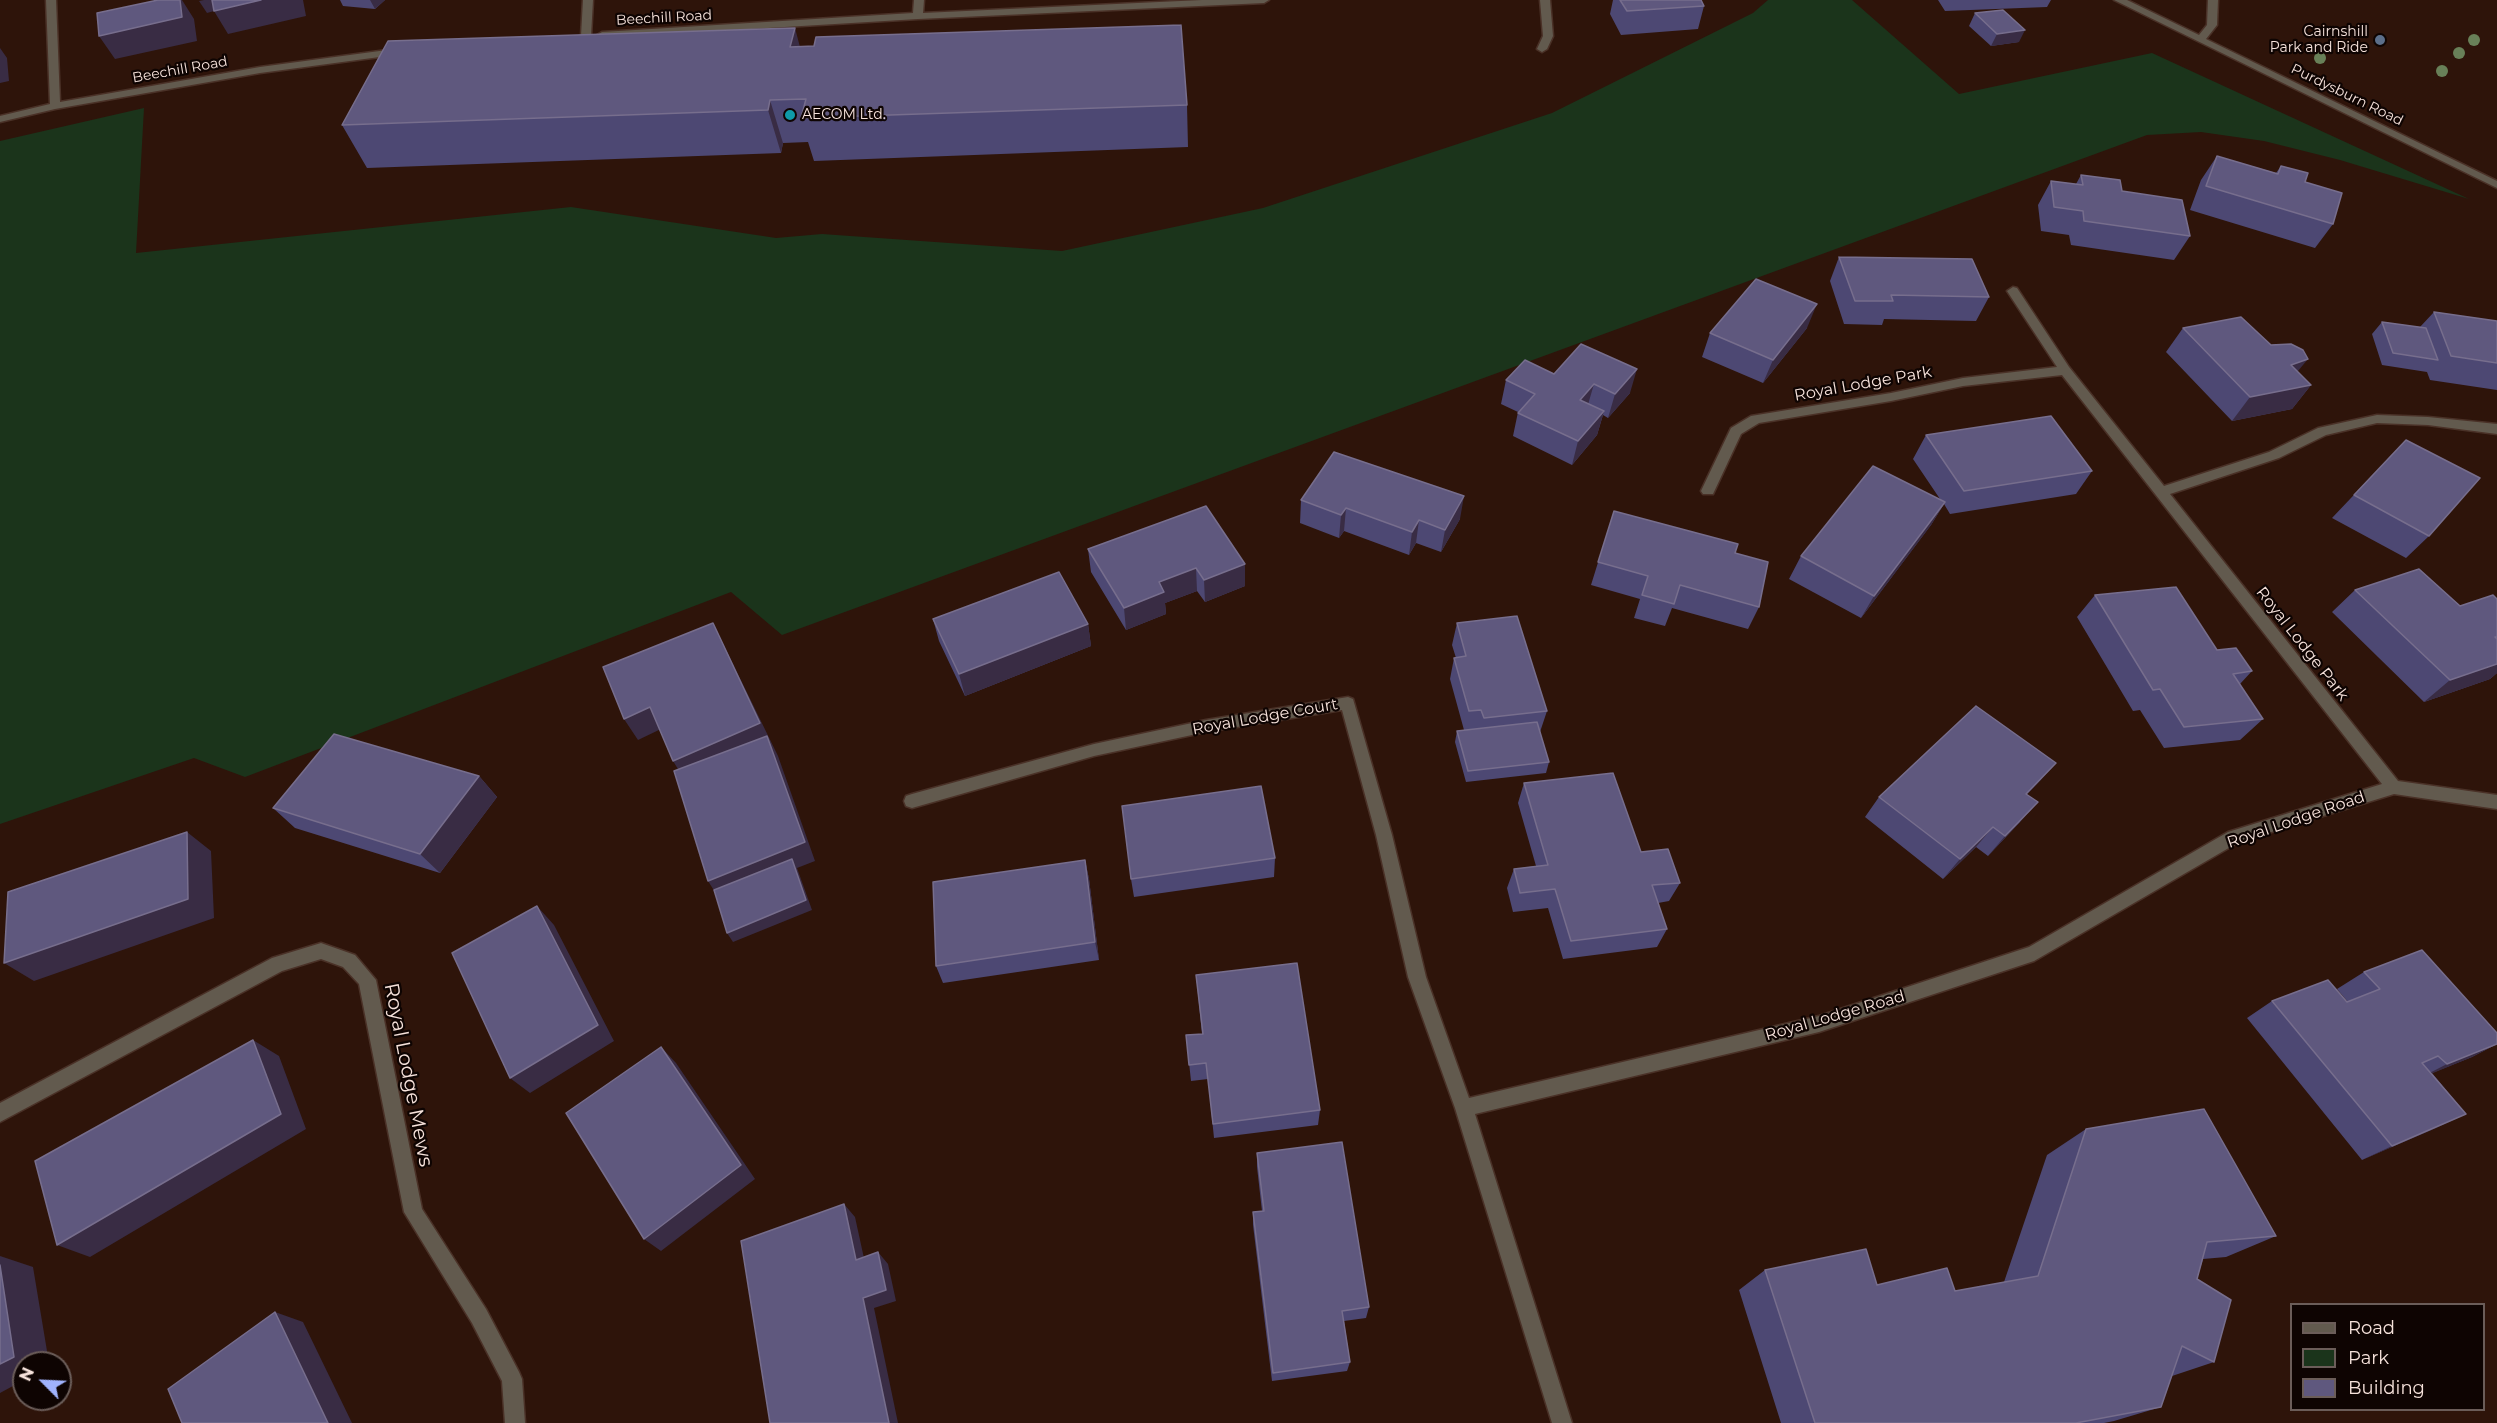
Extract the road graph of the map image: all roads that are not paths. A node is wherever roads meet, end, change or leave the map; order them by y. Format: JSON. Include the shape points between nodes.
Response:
{"nodes":[{"id":1,"x":51,"y":0,"type":"edge"},
{"id":2,"x":588,"y":0,"type":"edge"},
{"id":3,"x":919,"y":0,"type":"edge"},
{"id":4,"x":1264,"y":0,"type":"edge"},
{"id":5,"x":1545,"y":0,"type":"edge"},
{"id":6,"x":2144,"y":0,"type":"edge"},
{"id":7,"x":2213,"y":0,"type":"edge"},
{"id":8,"x":2121,"y":1,"type":"edge"},
{"id":9,"x":918,"y":16,"type":"junction"},
{"id":10,"x":586,"y":36,"type":"junction"},
{"id":11,"x":575,"y":37,"type":"edge"},
{"id":12,"x":2201,"y":39,"type":"junction"},
{"id":13,"x":1542,"y":49,"type":"dead end"},
{"id":14,"x":419,"y":50,"type":"edge"},
{"id":15,"x":54,"y":106,"type":"junction"},
{"id":16,"x":0,"y":119,"type":"edge"},
{"id":17,"x":2497,"y":185,"type":"edge"},
{"id":18,"x":2013,"y":291,"type":"dead end"},
{"id":19,"x":2065,"y":370,"type":"junction"},
{"id":20,"x":2497,"y":429,"type":"edge"},
{"id":21,"x":1708,"y":491,"type":"dead end"},
{"id":22,"x":2162,"y":492,"type":"junction"},
{"id":23,"x":2394,"y":787,"type":"junction"},
{"id":24,"x":912,"y":801,"type":"dead end"},
{"id":25,"x":2497,"y":802,"type":"edge"},
{"id":26,"x":1464,"y":1108,"type":"junction"},
{"id":27,"x":0,"y":1113,"type":"edge"},
{"id":28,"x":515,"y":1423,"type":"edge"},
{"id":29,"x":1562,"y":1423,"type":"edge"}],
"edges":[{"from":1,"to":15,"type":"street"},
{"from":2,"to":10,"type":"street"},
{"from":3,"to":9,"type":"street"},
{"from":4,"to":9,"type":"street","name":"Beechill Road"},
{"from":5,"to":13,"type":"street","via":[[1548,36]]},
{"from":6,"to":8,"type":"street"},
{"from":7,"to":12,"type":"street","via":[[2212,25]]},
{"from":8,"to":12,"type":"street","name":"Purdysburn Road"},
{"from":9,"to":10,"type":"street","name":"Beechill Road"},
{"from":10,"to":11,"type":"street","name":"Beechill Road"},
{"from":12,"to":17,"type":"street","name":"Purdysburn Road"},
{"from":14,"to":15,"type":"street","name":"Beechill Road","via":[[260,70]]},
{"from":15,"to":16,"type":"street","name":"Beechill Road"},
{"from":18,"to":19,"type":"street","name":"Royal Lodge Park"},
{"from":19,"to":21,"type":"street","name":"Royal Lodge Park","via":[[1963,382],[1756,419],[1736,431]]},
{"from":19,"to":22,"type":"street","name":"Royal Lodge Park"},
{"from":20,"to":22,"type":"street","via":[[2378,419],[2322,431],[2274,455]]},
{"from":22,"to":23,"type":"street","name":"Royal Lodge Park"},
{"from":23,"to":25,"type":"street","name":"Royal Lodge Road"},
{"from":23,"to":26,"type":"street","name":"Royal Lodge Road","via":[[2234,837],[2034,953],[1819,1024]]},
{"from":24,"to":26,"type":"street","name":"Royal Lodge Court","via":[[1094,750],[1206,726],[1348,703],[1417,977]]},
{"from":26,"to":29,"type":"street"},
{"from":27,"to":28,"type":"street","name":"Royal Lodge Mews","via":[[278,964],[321,951],[349,961],[367,980],[413,1212],[479,1316],[512,1379]]}]}
